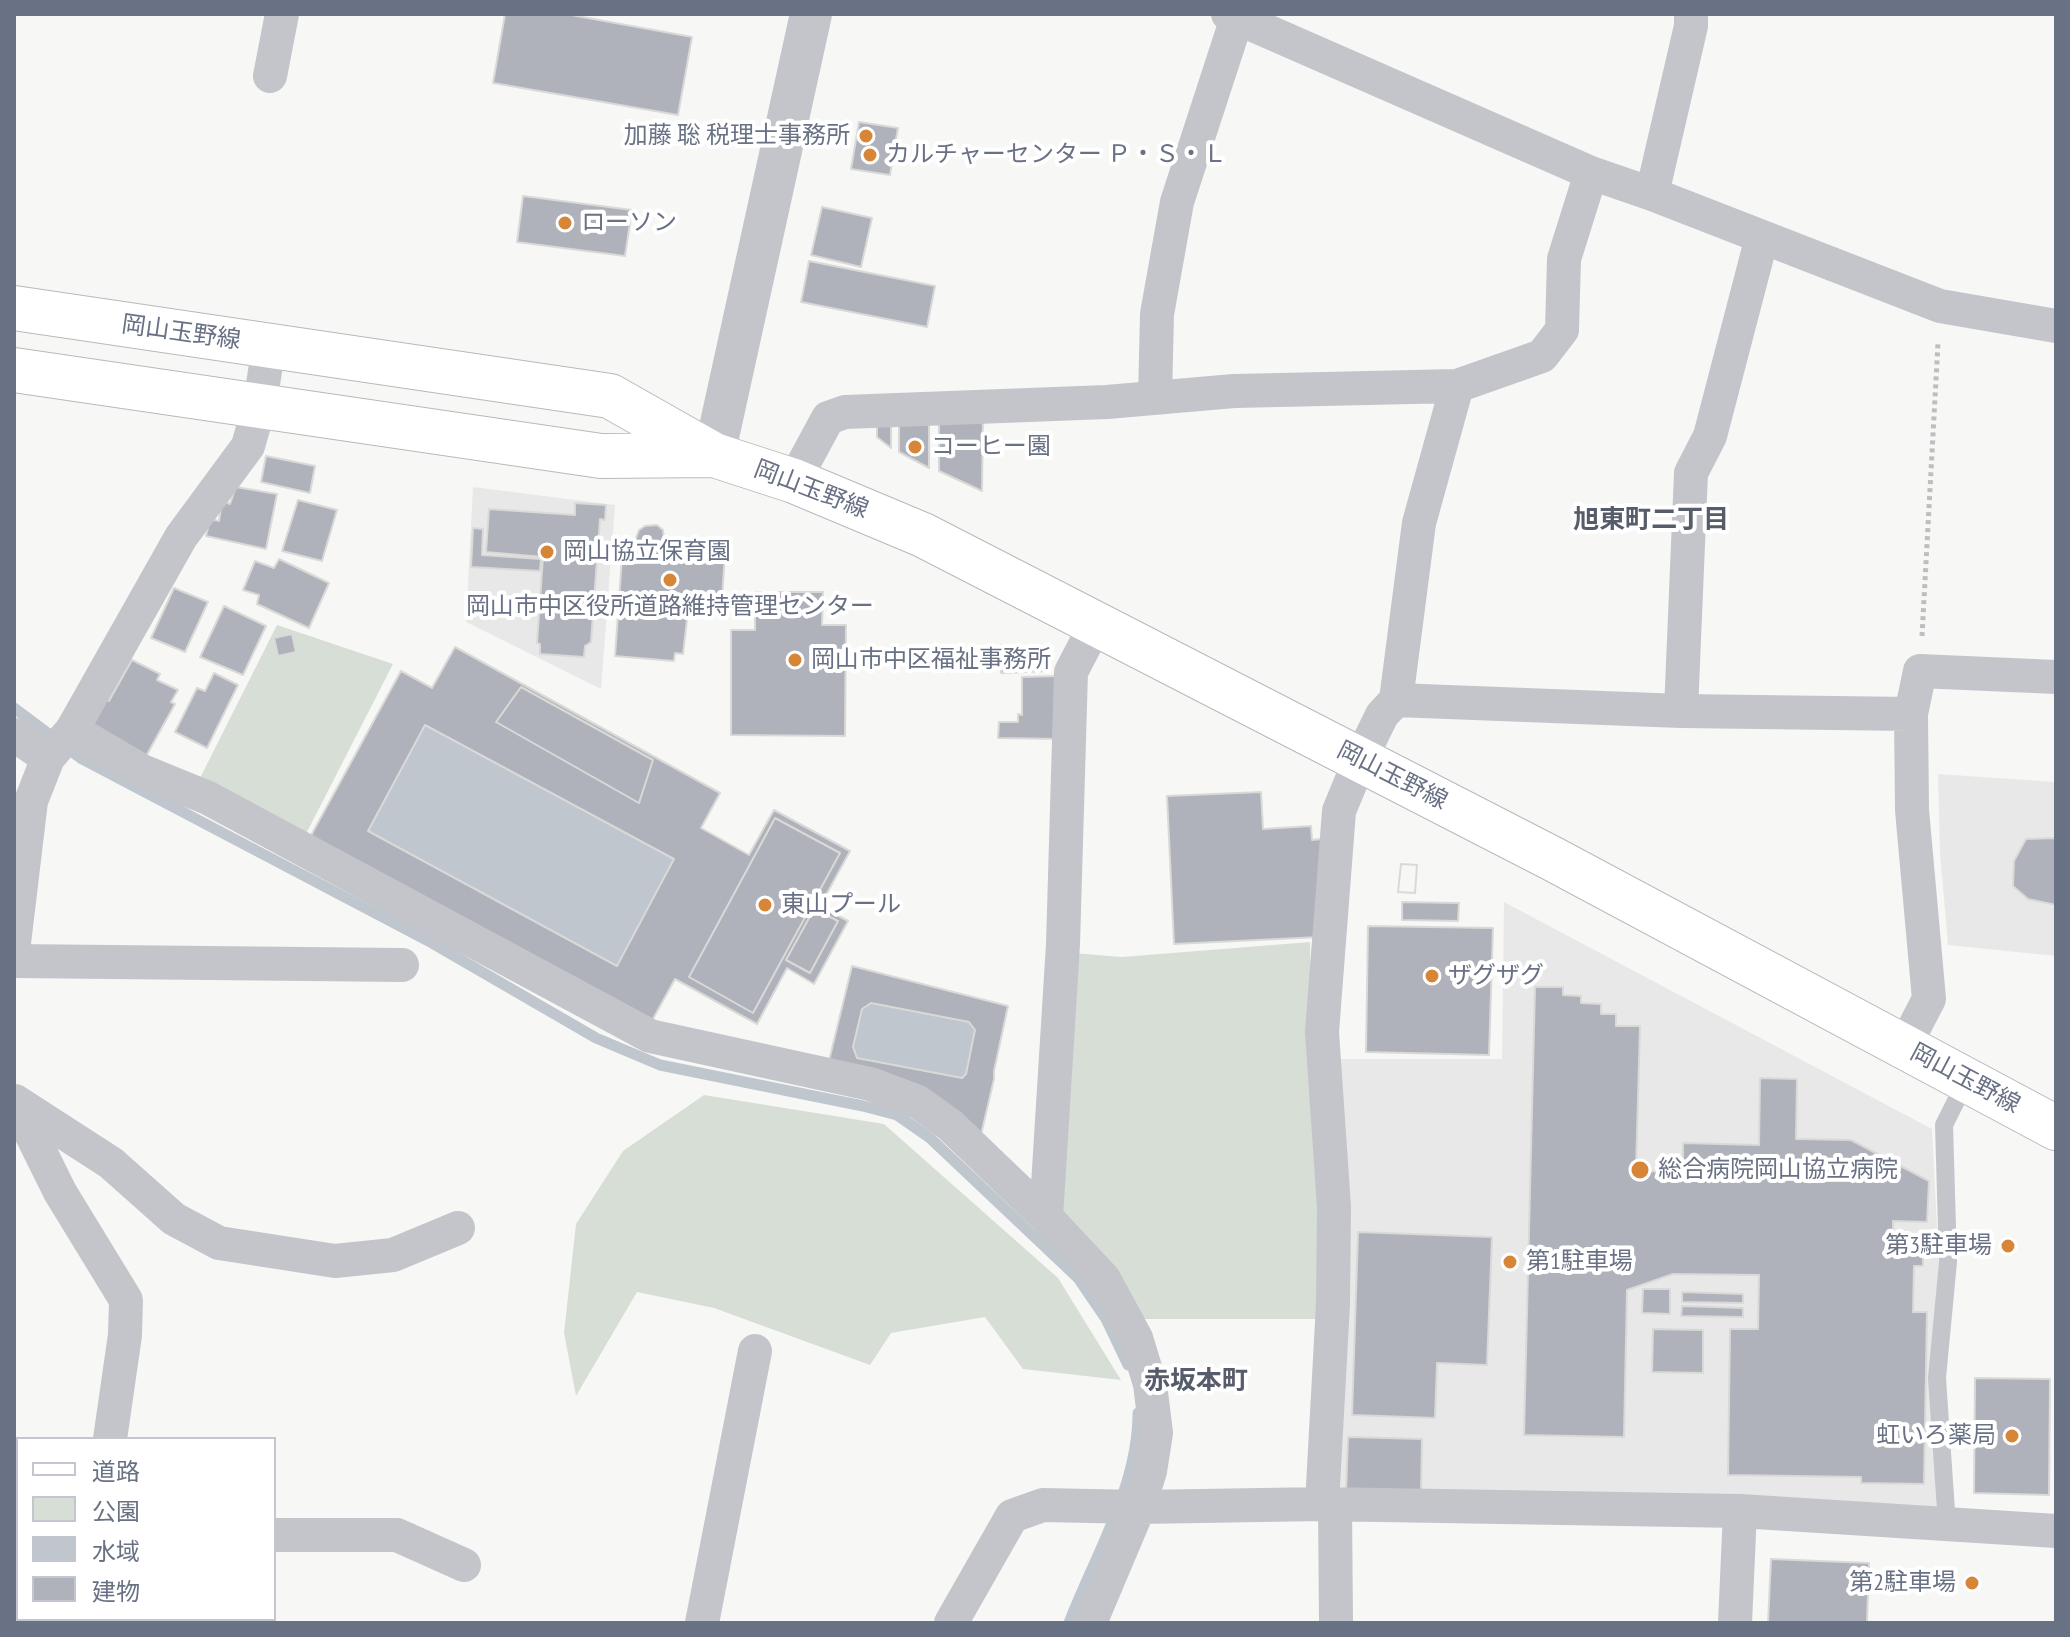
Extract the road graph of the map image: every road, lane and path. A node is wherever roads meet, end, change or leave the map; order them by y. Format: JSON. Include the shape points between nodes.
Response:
{"nodes":[{"id":1,"x":282,"y":14,"type":"edge"},
{"id":2,"x":811,"y":14,"type":"edge"},
{"id":3,"x":1691,"y":14,"type":"edge"},
{"id":4,"x":1232,"y":16,"type":"edge"},
{"id":5,"x":270,"y":76,"type":"dead end"},
{"id":6,"x":1591,"y":173,"type":"junction"},
{"id":7,"x":1652,"y":194,"type":"junction"},
{"id":8,"x":1762,"y":237,"type":"junction"},
{"id":9,"x":1940,"y":306,"type":"junction"},
{"id":10,"x":14,"y":308,"type":"edge"},
{"id":11,"x":2056,"y":326,"type":"edge"},
{"id":12,"x":269,"y":345,"type":"junction"},
{"id":13,"x":14,"y":370,"type":"edge"},
{"id":14,"x":1457,"y":386,"type":"junction"},
{"id":15,"x":1155,"y":398,"type":"junction"},
{"id":16,"x":260,"y":404,"type":"junction"},
{"id":17,"x":714,"y":455,"type":"junction"},
{"id":18,"x":794,"y":481,"type":"junction"},
{"id":19,"x":1096,"y":624,"type":"junction"},
{"id":20,"x":1920,"y":671,"type":"junction"},
{"id":21,"x":2056,"y":677,"type":"edge"},
{"id":22,"x":1396,"y":700,"type":"junction"},
{"id":23,"x":1681,"y":711,"type":"junction"},
{"id":24,"x":1911,"y":714,"type":"junction"},
{"id":25,"x":14,"y":735,"type":"edge"},
{"id":26,"x":62,"y":742,"type":"junction"},
{"id":27,"x":1360,"y":760,"type":"junction"},
{"id":28,"x":14,"y":943,"type":"edge"},
{"id":29,"x":14,"y":961,"type":"edge"},
{"id":30,"x":402,"y":965,"type":"dead end"},
{"id":31,"x":1904,"y":1047,"type":"junction"},
{"id":32,"x":1966,"y":1081,"type":"junction"},
{"id":33,"x":14,"y":1094,"type":"edge"},
{"id":34,"x":14,"y":1101,"type":"edge"},
{"id":35,"x":2056,"y":1128,"type":"edge"},
{"id":36,"x":1046,"y":1217,"type":"junction"},
{"id":37,"x":458,"y":1228,"type":"dead end"},
{"id":38,"x":755,"y":1351,"type":"dead end"},
{"id":39,"x":110,"y":1437,"type":"edge"},
{"id":40,"x":1328,"y":1505,"type":"junction"},
{"id":41,"x":1124,"y":1506,"type":"junction"},
{"id":42,"x":1740,"y":1511,"type":"junction"},
{"id":43,"x":1947,"y":1526,"type":"junction"},
{"id":44,"x":2056,"y":1531,"type":"edge"},
{"id":45,"x":276,"y":1535,"type":"edge"},
{"id":46,"x":464,"y":1565,"type":"dead end"},
{"id":47,"x":702,"y":1623,"type":"edge"},
{"id":48,"x":951,"y":1623,"type":"edge"},
{"id":49,"x":1090,"y":1623,"type":"edge"},
{"id":50,"x":1336,"y":1623,"type":"edge"},
{"id":51,"x":1735,"y":1623,"type":"edge"}],
"edges":[{"from":1,"to":5,"type":"street"},
{"from":2,"to":17,"type":"street"},
{"from":3,"to":7,"type":"street"},
{"from":4,"to":6,"type":"street"},
{"from":4,"to":15,"type":"street","via":[[1177,202],[1157,314]]},
{"from":6,"to":7,"type":"street"},
{"from":6,"to":14,"type":"street","via":[[1564,259],[1562,330],[1542,356]]},
{"from":7,"to":8,"type":"street"},
{"from":8,"to":9,"type":"street"},
{"from":8,"to":23,"type":"street","via":[[1710,436],[1691,473]]},
{"from":9,"to":11,"type":"street"},
{"from":9,"to":20,"type":"path"},
{"from":10,"to":12,"type":"main road","name":"岡山玉野線"},
{"from":12,"to":16,"type":"street"},
{"from":12,"to":17,"type":"main road","name":"岡山玉野線","via":[[610,396]]},
{"from":13,"to":16,"type":"main road","name":"岡山玉野線"},
{"from":14,"to":15,"type":"street"},
{"from":14,"to":22,"type":"street","via":[[1419,523]]},
{"from":15,"to":18,"type":"street","via":[[845,412],[828,418]]},
{"from":16,"to":17,"type":"main road","name":"岡山玉野線","via":[[601,456]]},
{"from":16,"to":26,"type":"street","via":[[248,446],[181,537]]},
{"from":17,"to":18,"type":"main road","name":"岡山玉野線"},
{"from":18,"to":19,"type":"main road","name":"岡山玉野線","via":[[923,535]]},
{"from":19,"to":27,"type":"main road","name":"岡山玉野線"},
{"from":19,"to":36,"type":"street","via":[[1071,672],[1063,944]]},
{"from":20,"to":21,"type":"street"},
{"from":20,"to":24,"type":"street"},
{"from":22,"to":23,"type":"street"},
{"from":22,"to":27,"type":"street","via":[[1382,715]]},
{"from":23,"to":24,"type":"street"},
{"from":24,"to":31,"type":"street","via":[[1912,810],[1929,999]]},
{"from":25,"to":26,"type":"street"},
{"from":26,"to":28,"type":"street","via":[[31,801]]},
{"from":26,"to":36,"type":"street","via":[[208,798],[650,1036],[870,1084],[918,1102],[950,1125]]},
{"from":27,"to":31,"type":"main road","name":"岡山玉野線"},
{"from":27,"to":40,"type":"street","via":[[1339,811],[1322,1032],[1334,1207]]},
{"from":29,"to":30,"type":"street"},
{"from":31,"to":32,"type":"main road","name":"岡山玉野線"},
{"from":32,"to":35,"type":"main road","name":"岡山玉野線"},
{"from":32,"to":43,"type":"lane","via":[[1944,1125],[1948,1262],[1937,1378]]},
{"from":33,"to":34,"type":"street"},
{"from":34,"to":37,"type":"street","via":[[111,1163],[174,1219],[219,1243],[335,1261],[393,1255]]},
{"from":34,"to":39,"type":"street","via":[[60,1192],[126,1300]]},
{"from":36,"to":41,"type":"street","via":[[1104,1279],[1136,1338],[1150,1384],[1156,1433],[1150,1471]]},
{"from":38,"to":47,"type":"street"},
{"from":40,"to":41,"type":"street"},
{"from":40,"to":42,"type":"street"},
{"from":40,"to":50,"type":"street"},
{"from":41,"to":48,"type":"street","via":[[1043,1505],[1012,1516]]},
{"from":41,"to":49,"type":"street"},
{"from":42,"to":43,"type":"street"},
{"from":42,"to":51,"type":"street"},
{"from":43,"to":44,"type":"street"},
{"from":45,"to":46,"type":"street","via":[[397,1535]]}]}
